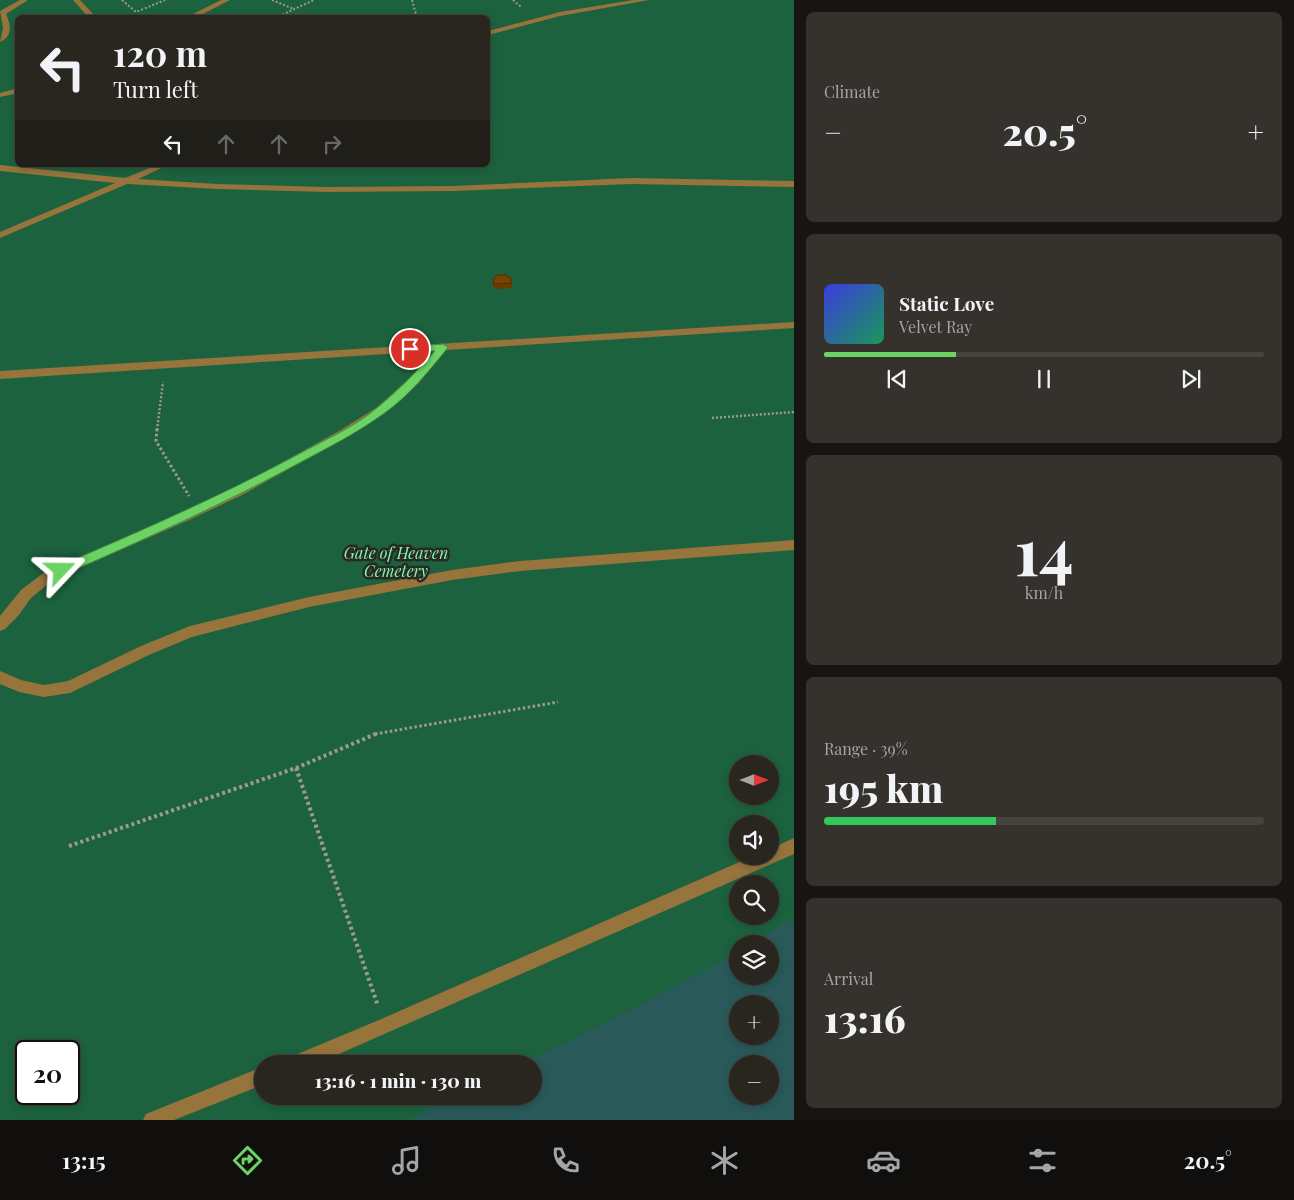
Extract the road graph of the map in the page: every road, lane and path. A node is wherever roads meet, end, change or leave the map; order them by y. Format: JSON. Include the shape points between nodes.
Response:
{"nodes":[{"id":1,"x":25,"y":0,"type":"edge"},
{"id":2,"x":76,"y":0,"type":"edge"},
{"id":3,"x":122,"y":0,"type":"edge"},
{"id":4,"x":165,"y":0,"type":"edge"},
{"id":5,"x":227,"y":0,"type":"edge"},
{"id":6,"x":272,"y":0,"type":"edge"},
{"id":7,"x":314,"y":0,"type":"edge"},
{"id":8,"x":412,"y":0,"type":"edge"},
{"id":9,"x":646,"y":0,"type":"edge"},
{"id":10,"x":294,"y":9,"type":"junction"},
{"id":11,"x":1,"y":14,"type":"edge"},
{"id":12,"x":91,"y":15,"type":"edge"},
{"id":13,"x":194,"y":15,"type":"edge"},
{"id":14,"x":281,"y":15,"type":"edge"},
{"id":15,"x":416,"y":15,"type":"edge"},
{"id":16,"x":490,"y":32,"type":"edge"},
{"id":17,"x":0,"y":40,"type":"edge"},
{"id":18,"x":15,"y":91,"type":"edge"},
{"id":19,"x":0,"y":95,"type":"edge"},
{"id":20,"x":160,"y":167,"type":"edge"},
{"id":21,"x":0,"y":168,"type":"edge"},
{"id":22,"x":128,"y":181,"type":"junction"},
{"id":23,"x":794,"y":184,"type":"edge"},
{"id":24,"x":0,"y":236,"type":"edge"},
{"id":25,"x":794,"y":325,"type":"edge"},
{"id":26,"x":443,"y":347,"type":"junction"},
{"id":27,"x":165,"y":364,"type":"junction"},
{"id":28,"x":0,"y":375,"type":"edge"},
{"id":29,"x":794,"y":412,"type":"edge"},
{"id":30,"x":712,"y":418,"type":"dead end"},
{"id":31,"x":198,"y":511,"type":"junction"},
{"id":32,"x":794,"y":545,"type":"edge"},
{"id":33,"x":0,"y":625,"type":"edge"},
{"id":34,"x":0,"y":677,"type":"edge"},
{"id":35,"x":558,"y":702,"type":"dead end"},
{"id":36,"x":296,"y":768,"type":"junction"},
{"id":37,"x":69,"y":846,"type":"dead end"},
{"id":38,"x":794,"y":846,"type":"edge"},
{"id":39,"x":385,"y":1026,"type":"junction"},
{"id":40,"x":316,"y":1055,"type":"edge"},
{"id":41,"x":254,"y":1079,"type":"edge"},
{"id":42,"x":152,"y":1120,"type":"edge"}],
"edges":[{"from":1,"to":11,"type":"lane"},
{"from":2,"to":12,"type":"lane"},
{"from":3,"to":4,"type":"path","via":[[136,12]]},
{"from":5,"to":13,"type":"lane"},
{"from":6,"to":10,"type":"path"},
{"from":7,"to":10,"type":"path"},
{"from":8,"to":15,"type":"path"},
{"from":9,"to":16,"type":"lane","via":[[560,14]]},
{"from":10,"to":14,"type":"path"},
{"from":11,"to":17,"type":"lane","via":[[8,25],[7,34]]},
{"from":18,"to":19,"type":"lane"},
{"from":20,"to":22,"type":"lane"},
{"from":21,"to":22,"type":"lane"},
{"from":22,"to":23,"type":"lane","via":[[241,188],[355,190],[436,190],[650,180]]},
{"from":22,"to":24,"type":"lane"},
{"from":25,"to":26,"type":"lane"},
{"from":26,"to":27,"type":"lane"},
{"from":26,"to":31,"type":"lane","via":[[414,381],[380,411],[238,492]]},
{"from":27,"to":28,"type":"lane"},
{"from":27,"to":31,"type":"path","via":[[156,441]]},
{"from":29,"to":30,"type":"path"},
{"from":31,"to":33,"type":"lane","via":[[50,575],[26,594]]},
{"from":32,"to":34,"type":"lane","via":[[520,566],[452,575],[309,602],[190,632],[70,687],[44,691],[19,686]]},
{"from":35,"to":36,"type":"path","via":[[381,732]]},
{"from":36,"to":37,"type":"path"},
{"from":36,"to":39,"type":"path"},
{"from":38,"to":39,"type":"lane"},
{"from":39,"to":40,"type":"lane"},
{"from":41,"to":42,"type":"lane"}]}
